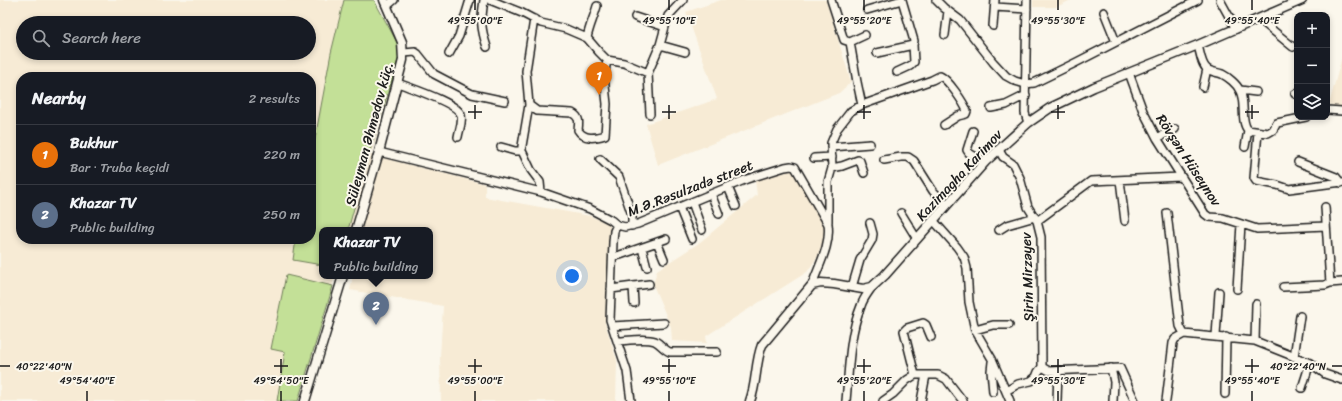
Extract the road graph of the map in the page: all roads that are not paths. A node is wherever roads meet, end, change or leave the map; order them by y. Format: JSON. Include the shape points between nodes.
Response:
{"nodes":[{"id":1,"x":394,"y":0,"type":"edge"},
{"id":2,"x":470,"y":0,"type":"edge"},
{"id":3,"x":484,"y":0,"type":"edge"},
{"id":4,"x":490,"y":0,"type":"edge"},
{"id":5,"x":683,"y":0,"type":"edge"},
{"id":6,"x":831,"y":0,"type":"edge"},
{"id":7,"x":902,"y":0,"type":"edge"},
{"id":8,"x":936,"y":0,"type":"edge"},
{"id":9,"x":1028,"y":0,"type":"edge"},
{"id":10,"x":1198,"y":0,"type":"edge"},
{"id":11,"x":1220,"y":0,"type":"edge"},
{"id":12,"x":1302,"y":0,"type":"edge"},
{"id":13,"x":385,"y":3,"type":"edge"},
{"id":14,"x":995,"y":3,"type":"edge"},
{"id":15,"x":597,"y":6,"type":"dead end"},
{"id":16,"x":1027,"y":9,"type":"junction"},
{"id":17,"x":867,"y":10,"type":"dead end"},
{"id":18,"x":948,"y":11,"type":"junction"},
{"id":19,"x":1104,"y":12,"type":"dead end"},
{"id":20,"x":635,"y":17,"type":"dead end"},
{"id":21,"x":1259,"y":19,"type":"junction"},
{"id":22,"x":534,"y":20,"type":"junction"},
{"id":23,"x":993,"y":26,"type":"dead end"},
{"id":24,"x":665,"y":27,"type":"junction"},
{"id":25,"x":1236,"y":29,"type":"junction"},
{"id":26,"x":865,"y":35,"type":"dead end"},
{"id":27,"x":945,"y":35,"type":"dead end"},
{"id":28,"x":587,"y":38,"type":"junction"},
{"id":29,"x":850,"y":42,"type":"junction"},
{"id":30,"x":1116,"y":42,"type":"junction"},
{"id":31,"x":660,"y":45,"type":"junction"},
{"id":32,"x":913,"y":45,"type":"junction"},
{"id":33,"x":1198,"y":45,"type":"junction"},
{"id":34,"x":487,"y":47,"type":"dead end"},
{"id":35,"x":1293,"y":47,"type":"dead end"},
{"id":36,"x":685,"y":52,"type":"dead end"},
{"id":37,"x":404,"y":53,"type":"junction"},
{"id":38,"x":877,"y":53,"type":"dead end"},
{"id":39,"x":449,"y":54,"type":"dead end"},
{"id":40,"x":607,"y":60,"type":"junction"},
{"id":41,"x":1207,"y":69,"type":"junction"},
{"id":42,"x":897,"y":72,"type":"dead end"},
{"id":43,"x":648,"y":73,"type":"junction"},
{"id":44,"x":1129,"y":73,"type":"junction"},
{"id":45,"x":398,"y":83,"type":"junction"},
{"id":46,"x":1026,"y":84,"type":"junction"},
{"id":47,"x":1203,"y":87,"type":"dead end"},
{"id":48,"x":1240,"y":90,"type":"junction"},
{"id":49,"x":1256,"y":92,"type":"dead end"},
{"id":50,"x":1026,"y":95,"type":"junction"},
{"id":51,"x":505,"y":101,"type":"dead end"},
{"id":52,"x":529,"y":105,"type":"junction"},
{"id":53,"x":862,"y":105,"type":"junction"},
{"id":54,"x":991,"y":108,"type":"dead end"},
{"id":55,"x":650,"y":114,"type":"dead end"},
{"id":56,"x":1294,"y":119,"type":"edge"},
{"id":57,"x":1028,"y":123,"type":"junction"},
{"id":58,"x":944,"y":125,"type":"dead end"},
{"id":59,"x":1175,"y":129,"type":"dead end"},
{"id":60,"x":1248,"y":130,"type":"junction"},
{"id":61,"x":973,"y":132,"type":"dead end"},
{"id":62,"x":1258,"y":132,"type":"junction"},
{"id":63,"x":458,"y":137,"type":"dead end"},
{"id":64,"x":1157,"y":138,"type":"junction"},
{"id":65,"x":870,"y":144,"type":"dead end"},
{"id":66,"x":501,"y":147,"type":"dead end"},
{"id":67,"x":831,"y":147,"type":"junction"},
{"id":68,"x":1245,"y":147,"type":"dead end"},
{"id":69,"x":999,"y":150,"type":"junction"},
{"id":70,"x":522,"y":151,"type":"junction"},
{"id":71,"x":379,"y":152,"type":"junction"},
{"id":72,"x":832,"y":157,"type":"junction"},
{"id":73,"x":814,"y":158,"type":"dead end"},
{"id":74,"x":600,"y":159,"type":"dead end"},
{"id":75,"x":884,"y":160,"type":"dead end"},
{"id":76,"x":985,"y":162,"type":"junction"},
{"id":77,"x":1298,"y":162,"type":"dead end"},
{"id":78,"x":832,"y":168,"type":"junction"},
{"id":79,"x":864,"y":174,"type":"dead end"},
{"id":80,"x":1182,"y":177,"type":"junction"},
{"id":81,"x":1120,"y":180,"type":"junction"},
{"id":82,"x":1341,"y":182,"type":"edge"},
{"id":83,"x":728,"y":187,"type":"junction"},
{"id":84,"x":541,"y":192,"type":"junction"},
{"id":85,"x":711,"y":194,"type":"junction"},
{"id":86,"x":692,"y":202,"type":"junction"},
{"id":87,"x":947,"y":205,"type":"junction"},
{"id":88,"x":736,"y":206,"type":"dead end"},
{"id":89,"x":679,"y":207,"type":"junction"},
{"id":90,"x":1325,"y":207,"type":"dead end"},
{"id":91,"x":901,"y":213,"type":"dead end"},
{"id":92,"x":1167,"y":213,"type":"dead end"},
{"id":93,"x":719,"y":214,"type":"dead end"},
{"id":94,"x":1036,"y":219,"type":"junction"},
{"id":95,"x":933,"y":220,"type":"junction"},
{"id":96,"x":1125,"y":221,"type":"dead end"},
{"id":97,"x":870,"y":223,"type":"dead end"},
{"id":98,"x":828,"y":224,"type":"junction"},
{"id":99,"x":1241,"y":224,"type":"junction"},
{"id":100,"x":617,"y":225,"type":"junction"},
{"id":101,"x":632,"y":226,"type":"junction"},
{"id":102,"x":1326,"y":226,"type":"junction"},
{"id":103,"x":357,"y":227,"type":"edge"},
{"id":104,"x":702,"y":230,"type":"dead end"},
{"id":105,"x":999,"y":230,"type":"dead end"},
{"id":106,"x":666,"y":239,"type":"dead end"},
{"id":107,"x":692,"y":239,"type":"dead end"},
{"id":108,"x":917,"y":239,"type":"junction"},
{"id":109,"x":657,"y":242,"type":"junction"},
{"id":110,"x":642,"y":248,"type":"junction"},
{"id":111,"x":613,"y":257,"type":"junction"},
{"id":112,"x":664,"y":259,"type":"dead end"},
{"id":113,"x":646,"y":267,"type":"dead end"},
{"id":114,"x":342,"y":279,"type":"edge"},
{"id":115,"x":1342,"y":282,"type":"edge"},
{"id":116,"x":1330,"y":283,"type":"junction"},
{"id":117,"x":649,"y":284,"type":"dead end"},
{"id":118,"x":812,"y":285,"type":"junction"},
{"id":119,"x":634,"y":286,"type":"junction"},
{"id":120,"x":852,"y":287,"type":"junction"},
{"id":121,"x":872,"y":287,"type":"junction"},
{"id":122,"x":1284,"y":287,"type":"dead end"},
{"id":123,"x":612,"y":289,"type":"junction"},
{"id":124,"x":1237,"y":289,"type":"dead end"},
{"id":125,"x":1219,"y":292,"type":"dead end"},
{"id":126,"x":634,"y":303,"type":"dead end"},
{"id":127,"x":1256,"y":304,"type":"dead end"},
{"id":128,"x":1300,"y":316,"type":"dead end"},
{"id":129,"x":664,"y":323,"type":"dead end"},
{"id":130,"x":1008,"y":325,"type":"dead end"},
{"id":131,"x":612,"y":326,"type":"junction"},
{"id":132,"x":975,"y":330,"type":"junction"},
{"id":133,"x":1184,"y":334,"type":"junction"},
{"id":134,"x":1216,"y":336,"type":"junction"},
{"id":135,"x":931,"y":337,"type":"dead end"},
{"id":136,"x":1226,"y":337,"type":"junction"},
{"id":137,"x":1255,"y":340,"type":"junction"},
{"id":138,"x":617,"y":341,"type":"junction"},
{"id":139,"x":717,"y":352,"type":"dead end"},
{"id":140,"x":1294,"y":357,"type":"junction"},
{"id":141,"x":992,"y":360,"type":"junction"},
{"id":142,"x":1310,"y":363,"type":"junction"},
{"id":143,"x":1042,"y":367,"type":"junction"},
{"id":144,"x":1112,"y":368,"type":"junction"},
{"id":145,"x":1058,"y":371,"type":"junction"},
{"id":146,"x":915,"y":375,"type":"junction"},
{"id":147,"x":926,"y":375,"type":"junction"},
{"id":148,"x":1342,"y":380,"type":"edge"},
{"id":149,"x":1302,"y":388,"type":"dead end"},
{"id":150,"x":1006,"y":391,"type":"junction"},
{"id":151,"x":993,"y":392,"type":"dead end"},
{"id":152,"x":1225,"y":394,"type":"dead end"},
{"id":153,"x":305,"y":401,"type":"edge"},
{"id":154,"x":631,"y":401,"type":"edge"},
{"id":155,"x":750,"y":401,"type":"edge"},
{"id":156,"x":846,"y":401,"type":"edge"},
{"id":157,"x":883,"y":401,"type":"edge"},
{"id":158,"x":921,"y":401,"type":"edge"},
{"id":159,"x":963,"y":401,"type":"edge"},
{"id":160,"x":1010,"y":401,"type":"edge"},
{"id":161,"x":1057,"y":401,"type":"edge"},
{"id":162,"x":1113,"y":401,"type":"edge"},
{"id":163,"x":1135,"y":401,"type":"edge"},
{"id":164,"x":1166,"y":401,"type":"edge"}],
"edges":[{"from":1,"to":13,"type":"street"},
{"from":2,"to":39,"type":"street","via":[[459,36]]},
{"from":3,"to":34,"type":"street","via":[[481,24]]},
{"from":4,"to":22,"type":"street"},
{"from":5,"to":24,"type":"street","via":[[668,16]]},
{"from":6,"to":29,"type":"street","via":[[844,40]]},
{"from":7,"to":17,"type":"street"},
{"from":7,"to":32,"type":"street"},
{"from":8,"to":18,"type":"street"},
{"from":9,"to":16,"type":"street"},
{"from":10,"to":30,"type":"street"},
{"from":11,"to":25,"type":"street"},
{"from":12,"to":21,"type":"street","name":"Kazimagha Karimov"},
{"from":13,"to":37,"type":"street","name":"Süleyman Əhmədov küç.","via":[[400,35]]},
{"from":14,"to":16,"type":"street"},
{"from":14,"to":23,"type":"street"},
{"from":15,"to":28,"type":"street"},
{"from":16,"to":46,"type":"street"},
{"from":18,"to":27,"type":"street"},
{"from":18,"to":46,"type":"street","via":[[960,20],[1006,76]]},
{"from":19,"to":30,"type":"street"},
{"from":20,"to":24,"type":"street"},
{"from":21,"to":25,"type":"street","name":"Kazimagha Karimov"},
{"from":21,"to":35,"type":"street"},
{"from":22,"to":28,"type":"street"},
{"from":22,"to":52,"type":"street","via":[[526,71]]},
{"from":24,"to":31,"type":"street"},
{"from":25,"to":33,"type":"street","name":"Kazimagha Karimov"},
{"from":26,"to":29,"type":"street"},
{"from":28,"to":40,"type":"street"},
{"from":29,"to":53,"type":"street"},
{"from":30,"to":46,"type":"street","via":[[1034,83]]},
{"from":31,"to":36,"type":"street"},
{"from":31,"to":43,"type":"street"},
{"from":32,"to":38,"type":"street"},
{"from":32,"to":42,"type":"street","via":[[914,62]]},
{"from":33,"to":41,"type":"street"},
{"from":33,"to":44,"type":"street","name":"Kazimagha Karimov"},
{"from":37,"to":45,"type":"street","name":"Süleyman Əhmədov küç."},
{"from":37,"to":51,"type":"street","via":[[415,52],[434,74],[472,94]]},
{"from":40,"to":43,"type":"street","via":[[624,63]]},
{"from":40,"to":52,"type":"street","via":[[604,77],[607,104],[605,135],[586,137],[578,130],[577,116],[537,111]]},
{"from":41,"to":47,"type":"street"},
{"from":41,"to":48,"type":"street","via":[[1230,79]]},
{"from":43,"to":55,"type":"street"},
{"from":44,"to":57,"type":"street","name":"Kazimagha Karimov","via":[[1050,108]]},
{"from":44,"to":64,"type":"street","name":"Rövşən Hüseynov","via":[[1143,111]]},
{"from":45,"to":63,"type":"street","via":[[441,99],[457,109],[462,116]]},
{"from":45,"to":71,"type":"street","name":"Süleyman Əhmədov küç."},
{"from":46,"to":50,"type":"street"},
{"from":48,"to":49,"type":"street"},
{"from":48,"to":60,"type":"street"},
{"from":50,"to":54,"type":"street"},
{"from":50,"to":57,"type":"street","via":[[1025,114]]},
{"from":52,"to":70,"type":"street"},
{"from":53,"to":58,"type":"street","via":[[940,76],[949,84],[967,111],[966,114]]},
{"from":53,"to":67,"type":"street","via":[[851,110],[833,136]]},
{"from":56,"to":62,"type":"street","via":[[1277,123],[1268,133]]},
{"from":57,"to":69,"type":"street","name":"Kazimagha Karimov"},
{"from":59,"to":64,"type":"street"},
{"from":60,"to":62,"type":"street"},
{"from":60,"to":68,"type":"street"},
{"from":61,"to":76,"type":"street","via":[[967,150]]},
{"from":62,"to":82,"type":"street","via":[[1254,178],[1256,181],[1289,189]]},
{"from":64,"to":80,"type":"street","name":"Rövşən Hüseynov"},
{"from":65,"to":67,"type":"street"},
{"from":66,"to":70,"type":"street"},
{"from":67,"to":72,"type":"street"},
{"from":69,"to":76,"type":"street","name":"Kazimagha Karimov"},
{"from":69,"to":94,"type":"street","name":"Şirin Mirzəyev","via":[[1003,157],[1013,164],[1028,207]]},
{"from":70,"to":84,"type":"street","via":[[540,182]]},
{"from":71,"to":84,"type":"street","name":"M.Ə.Rəsulzadə street"},
{"from":71,"to":103,"type":"street","name":"Süleyman Əhmədov küç."},
{"from":72,"to":73,"type":"street"},
{"from":72,"to":78,"type":"street"},
{"from":74,"to":101,"type":"street","via":[[619,177],[632,215]]},
{"from":75,"to":87,"type":"street","via":[[901,156],[914,161],[933,191]]},
{"from":76,"to":87,"type":"street","name":"Kazimagha Karimov"},
{"from":77,"to":82,"type":"street","via":[[1336,177]]},
{"from":78,"to":79,"type":"street","via":[[858,160]]},
{"from":78,"to":98,"type":"street","via":[[828,182]]},
{"from":80,"to":81,"type":"street"},
{"from":80,"to":99,"type":"street","name":"Rövşən Hüseynov","via":[[1205,214]]},
{"from":81,"to":94,"type":"street","via":[[1091,181]]},
{"from":81,"to":96,"type":"street"},
{"from":83,"to":85,"type":"street","name":"M.Ə.Rəsulzadə street"},
{"from":83,"to":88,"type":"street"},
{"from":83,"to":98,"type":"street","name":"M.Ə.Rəsulzadə street","via":[[785,166],[795,167]]},
{"from":84,"to":100,"type":"street","name":"M.Ə.Rəsulzadə street","via":[[590,209]]},
{"from":85,"to":86,"type":"street","name":"M.Ə.Rəsulzadə street"},
{"from":85,"to":93,"type":"street"},
{"from":86,"to":89,"type":"street","name":"M.Ə.Rəsulzadə street"},
{"from":86,"to":104,"type":"street"},
{"from":87,"to":95,"type":"street","name":"Kazimagha Karimov"},
{"from":89,"to":101,"type":"street","name":"M.Ə.Rəsulzadə street"},
{"from":89,"to":107,"type":"street"},
{"from":90,"to":102,"type":"street"},
{"from":91,"to":108,"type":"street"},
{"from":92,"to":133,"type":"street","via":[[1180,326]]},
{"from":94,"to":105,"type":"street"},
{"from":94,"to":143,"type":"street","name":"Şirin Mirzəyev","via":[[1041,237]]},
{"from":95,"to":108,"type":"street","name":"Kazimagha Karimov"},
{"from":95,"to":132,"type":"street","via":[[964,257]]},
{"from":97,"to":120,"type":"street","via":[[872,240],[860,260]]},
{"from":98,"to":118,"type":"street","via":[[827,244]]},
{"from":99,"to":102,"type":"street","name":"Rövşən Hüseynov","via":[[1257,229]]},
{"from":99,"to":124,"type":"street"},
{"from":100,"to":101,"type":"street","name":"M.Ə.Rəsulzadə street"},
{"from":100,"to":111,"type":"street","via":[[614,231]]},
{"from":102,"to":116,"type":"street"},
{"from":106,"to":109,"type":"street"},
{"from":108,"to":121,"type":"street","name":"Kazimagha Karimov"},
{"from":109,"to":110,"type":"street"},
{"from":109,"to":112,"type":"street"},
{"from":110,"to":111,"type":"street"},
{"from":110,"to":113,"type":"street"},
{"from":111,"to":123,"type":"street"},
{"from":114,"to":153,"type":"street"},
{"from":115,"to":116,"type":"street"},
{"from":116,"to":122,"type":"street"},
{"from":117,"to":119,"type":"street"},
{"from":118,"to":120,"type":"street","via":[[821,283]]},
{"from":118,"to":155,"type":"street","via":[[762,345]]},
{"from":119,"to":123,"type":"street"},
{"from":119,"to":126,"type":"street"},
{"from":120,"to":121,"type":"street"},
{"from":121,"to":156,"type":"street","via":[[861,304],[856,319]]},
{"from":123,"to":131,"type":"street"},
{"from":125,"to":134,"type":"street"},
{"from":127,"to":137,"type":"street"},
{"from":128,"to":140,"type":"street"},
{"from":129,"to":131,"type":"street"},
{"from":130,"to":132,"type":"street","via":[[993,325]]},
{"from":131,"to":138,"type":"street"},
{"from":132,"to":141,"type":"street"},
{"from":133,"to":134,"type":"street"},
{"from":133,"to":164,"type":"street","via":[[1173,343]]},
{"from":134,"to":136,"type":"street"},
{"from":135,"to":146,"type":"street","via":[[923,323],[904,331]]},
{"from":136,"to":137,"type":"street"},
{"from":136,"to":152,"type":"street"},
{"from":137,"to":140,"type":"street"},
{"from":138,"to":139,"type":"street","via":[[654,341],[670,352]]},
{"from":138,"to":154,"type":"street","via":[[627,371]]},
{"from":140,"to":142,"type":"street"},
{"from":141,"to":150,"type":"street"},
{"from":141,"to":151,"type":"street"},
{"from":142,"to":148,"type":"street","via":[[1326,374]]},
{"from":142,"to":149,"type":"street"},
{"from":143,"to":145,"type":"street","via":[[1045,370]]},
{"from":143,"to":150,"type":"street","via":[[1031,381],[1018,384]]},
{"from":144,"to":145,"type":"street"},
{"from":144,"to":162,"type":"street"},
{"from":144,"to":163,"type":"street","via":[[1120,368]]},
{"from":145,"to":161,"type":"street"},
{"from":146,"to":147,"type":"street"},
{"from":146,"to":157,"type":"street"},
{"from":147,"to":158,"type":"street"},
{"from":147,"to":159,"type":"street","via":[[938,375],[946,379]]},
{"from":150,"to":160,"type":"street"}]}
